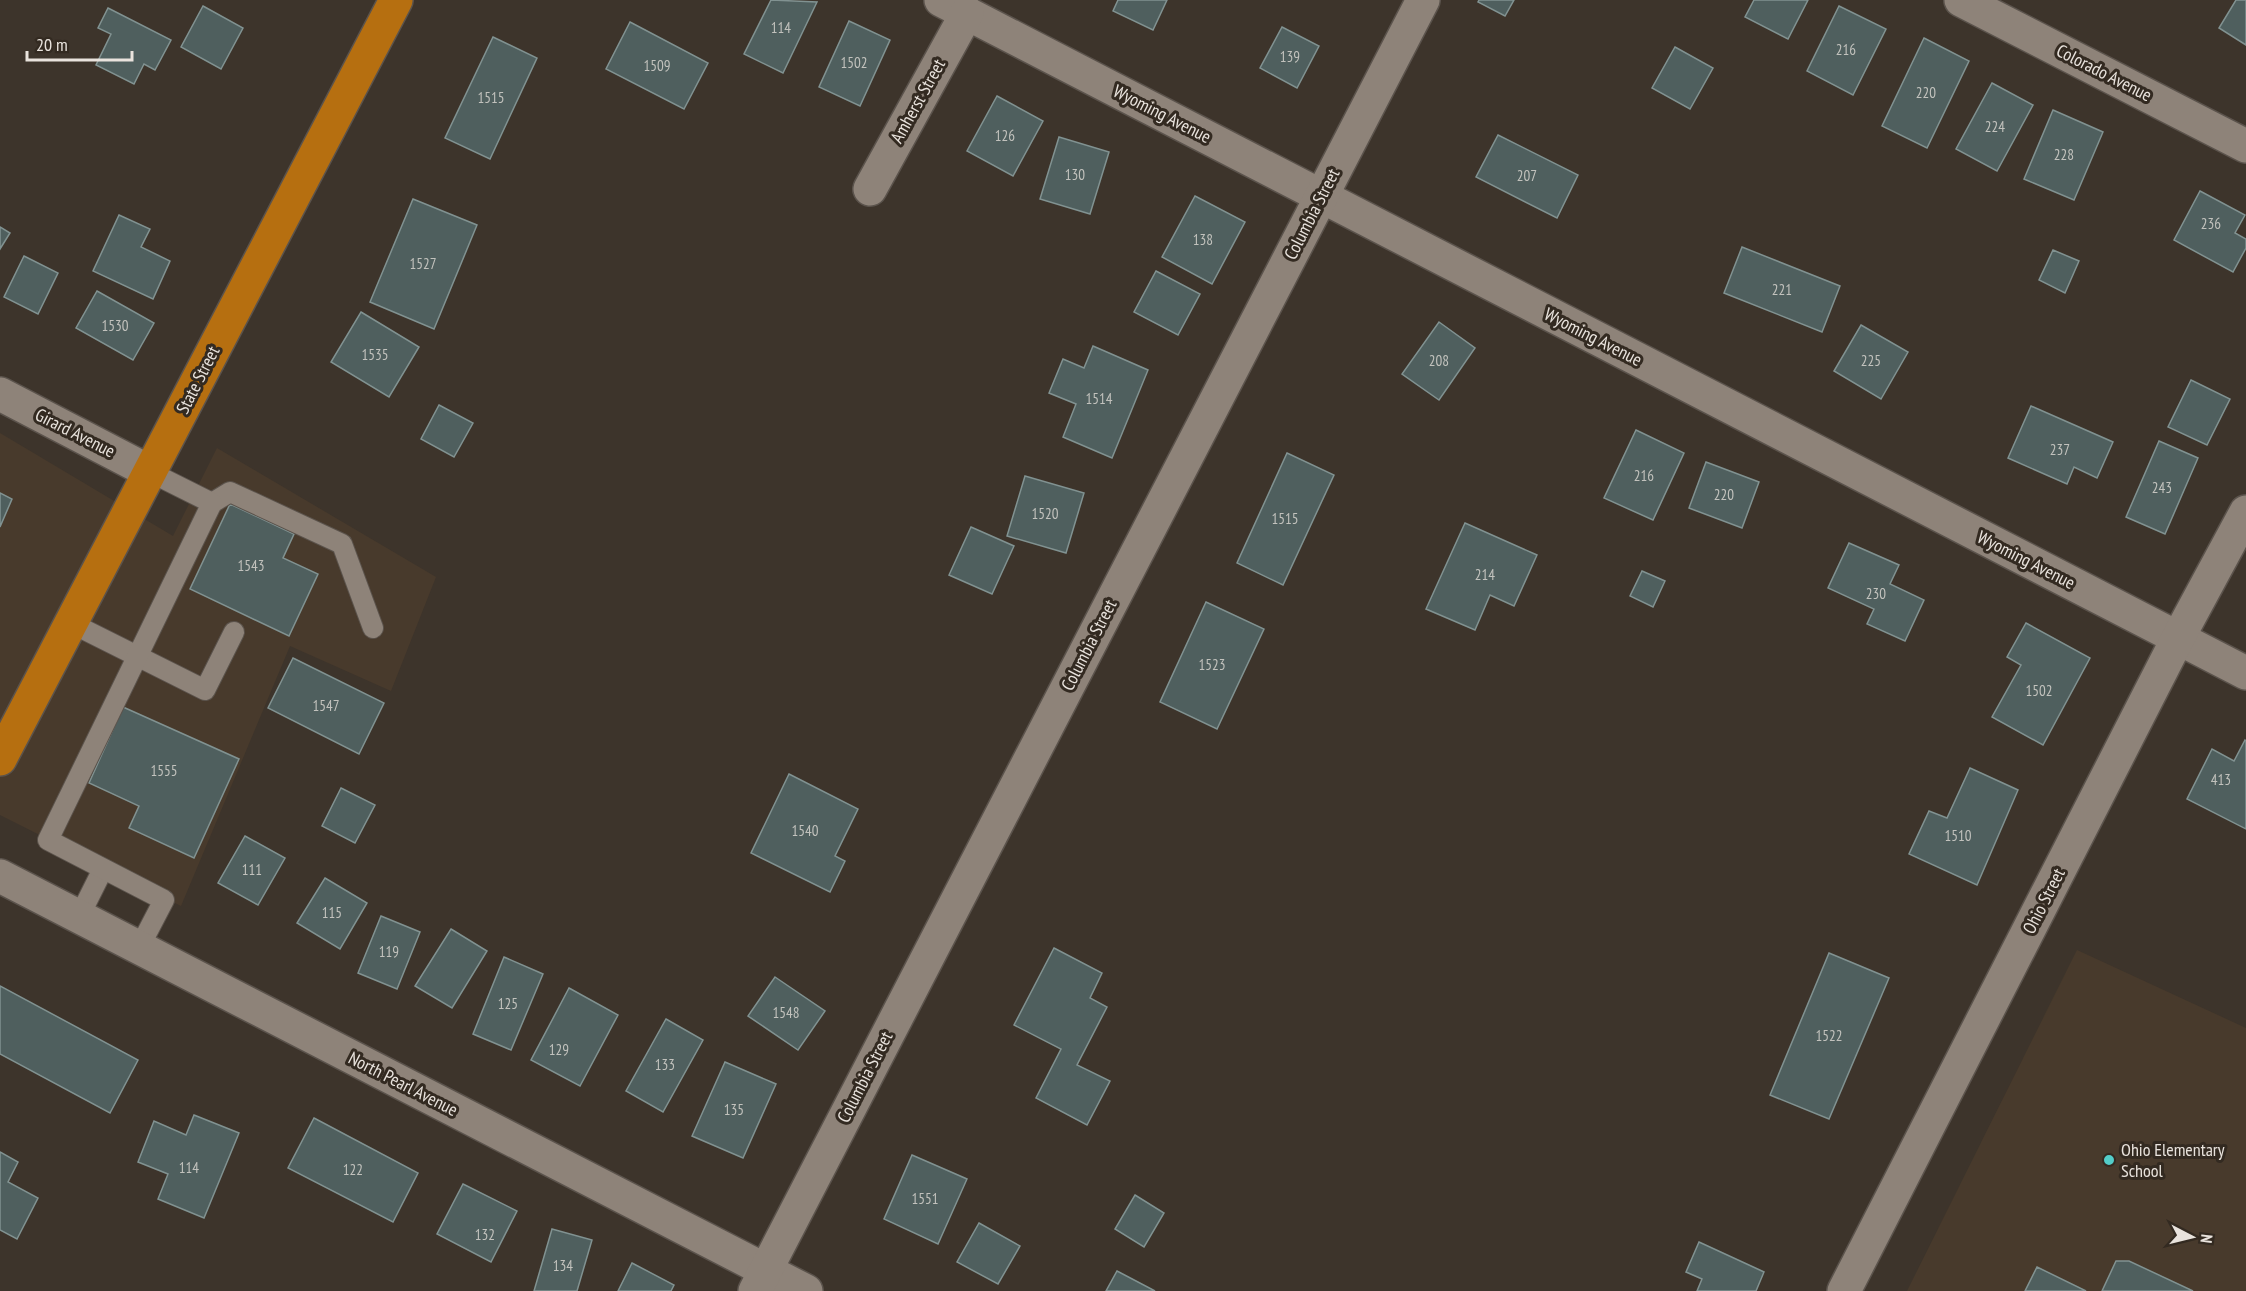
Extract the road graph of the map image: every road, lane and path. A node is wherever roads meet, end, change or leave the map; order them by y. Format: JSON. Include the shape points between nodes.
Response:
{"nodes":[{"id":1,"x":396,"y":0,"type":"edge"},
{"id":2,"x":1423,"y":0,"type":"edge"},
{"id":3,"x":1961,"y":0,"type":"edge"},
{"id":4,"x":954,"y":7,"type":"edge"},
{"id":5,"x":2246,"y":146,"type":"edge"},
{"id":6,"x":870,"y":189,"type":"dead end"},
{"id":7,"x":1321,"y":197,"type":"junction"},
{"id":8,"x":0,"y":394,"type":"edge"},
{"id":9,"x":150,"y":472,"type":"junction"},
{"id":10,"x":212,"y":503,"type":"junction"},
{"id":11,"x":2246,"y":512,"type":"edge"},
{"id":12,"x":71,"y":623,"type":"junction"},
{"id":13,"x":373,"y":628,"type":"dead end"},
{"id":14,"x":234,"y":632,"type":"dead end"},
{"id":15,"x":2178,"y":638,"type":"junction"},
{"id":16,"x":139,"y":657,"type":"junction"},
{"id":17,"x":2246,"y":674,"type":"edge"},
{"id":18,"x":0,"y":759,"type":"edge"},
{"id":19,"x":103,"y":869,"type":"junction"},
{"id":20,"x":0,"y":876,"type":"edge"},
{"id":21,"x":79,"y":917,"type":"junction"},
{"id":22,"x":139,"y":948,"type":"junction"},
{"id":23,"x":760,"y":1280,"type":"edge"},
{"id":24,"x":806,"y":1291,"type":"edge"},
{"id":25,"x":1844,"y":1291,"type":"edge"}],
"edges":[{"from":1,"to":9,"type":"highway","name":"State Street"},
{"from":2,"to":7,"type":"street","name":"Columbia Street"},
{"from":3,"to":5,"type":"street","name":"Colorado Avenue"},
{"from":4,"to":6,"type":"street","name":"Amherst Street"},
{"from":4,"to":7,"type":"street","name":"Wyoming Avenue"},
{"from":7,"to":15,"type":"street","name":"Wyoming Avenue"},
{"from":7,"to":23,"type":"street","name":"Columbia Street"},
{"from":8,"to":9,"type":"street","name":"Girard Avenue"},
{"from":9,"to":10,"type":"lane"},
{"from":9,"to":12,"type":"highway","name":"State Street"},
{"from":10,"to":13,"type":"lane","via":[[230,492],[342,544]]},
{"from":10,"to":16,"type":"lane"},
{"from":11,"to":15,"type":"street","name":"Ohio Street"},
{"from":12,"to":16,"type":"lane"},
{"from":12,"to":18,"type":"highway","name":"State Street"},
{"from":14,"to":16,"type":"lane","via":[[205,690]]},
{"from":15,"to":17,"type":"street","name":"Wyoming Avenue"},
{"from":15,"to":25,"type":"street","name":"Ohio Street"},
{"from":16,"to":19,"type":"lane","via":[[48,840]]},
{"from":19,"to":21,"type":"lane"},
{"from":19,"to":22,"type":"lane","via":[[164,900]]},
{"from":20,"to":21,"type":"street","name":"North Pearl Avenue"},
{"from":21,"to":22,"type":"street","name":"North Pearl Avenue"},
{"from":22,"to":23,"type":"street","name":"North Pearl Avenue"},
{"from":23,"to":24,"type":"street","name":"North Pearl Avenue"}]}
